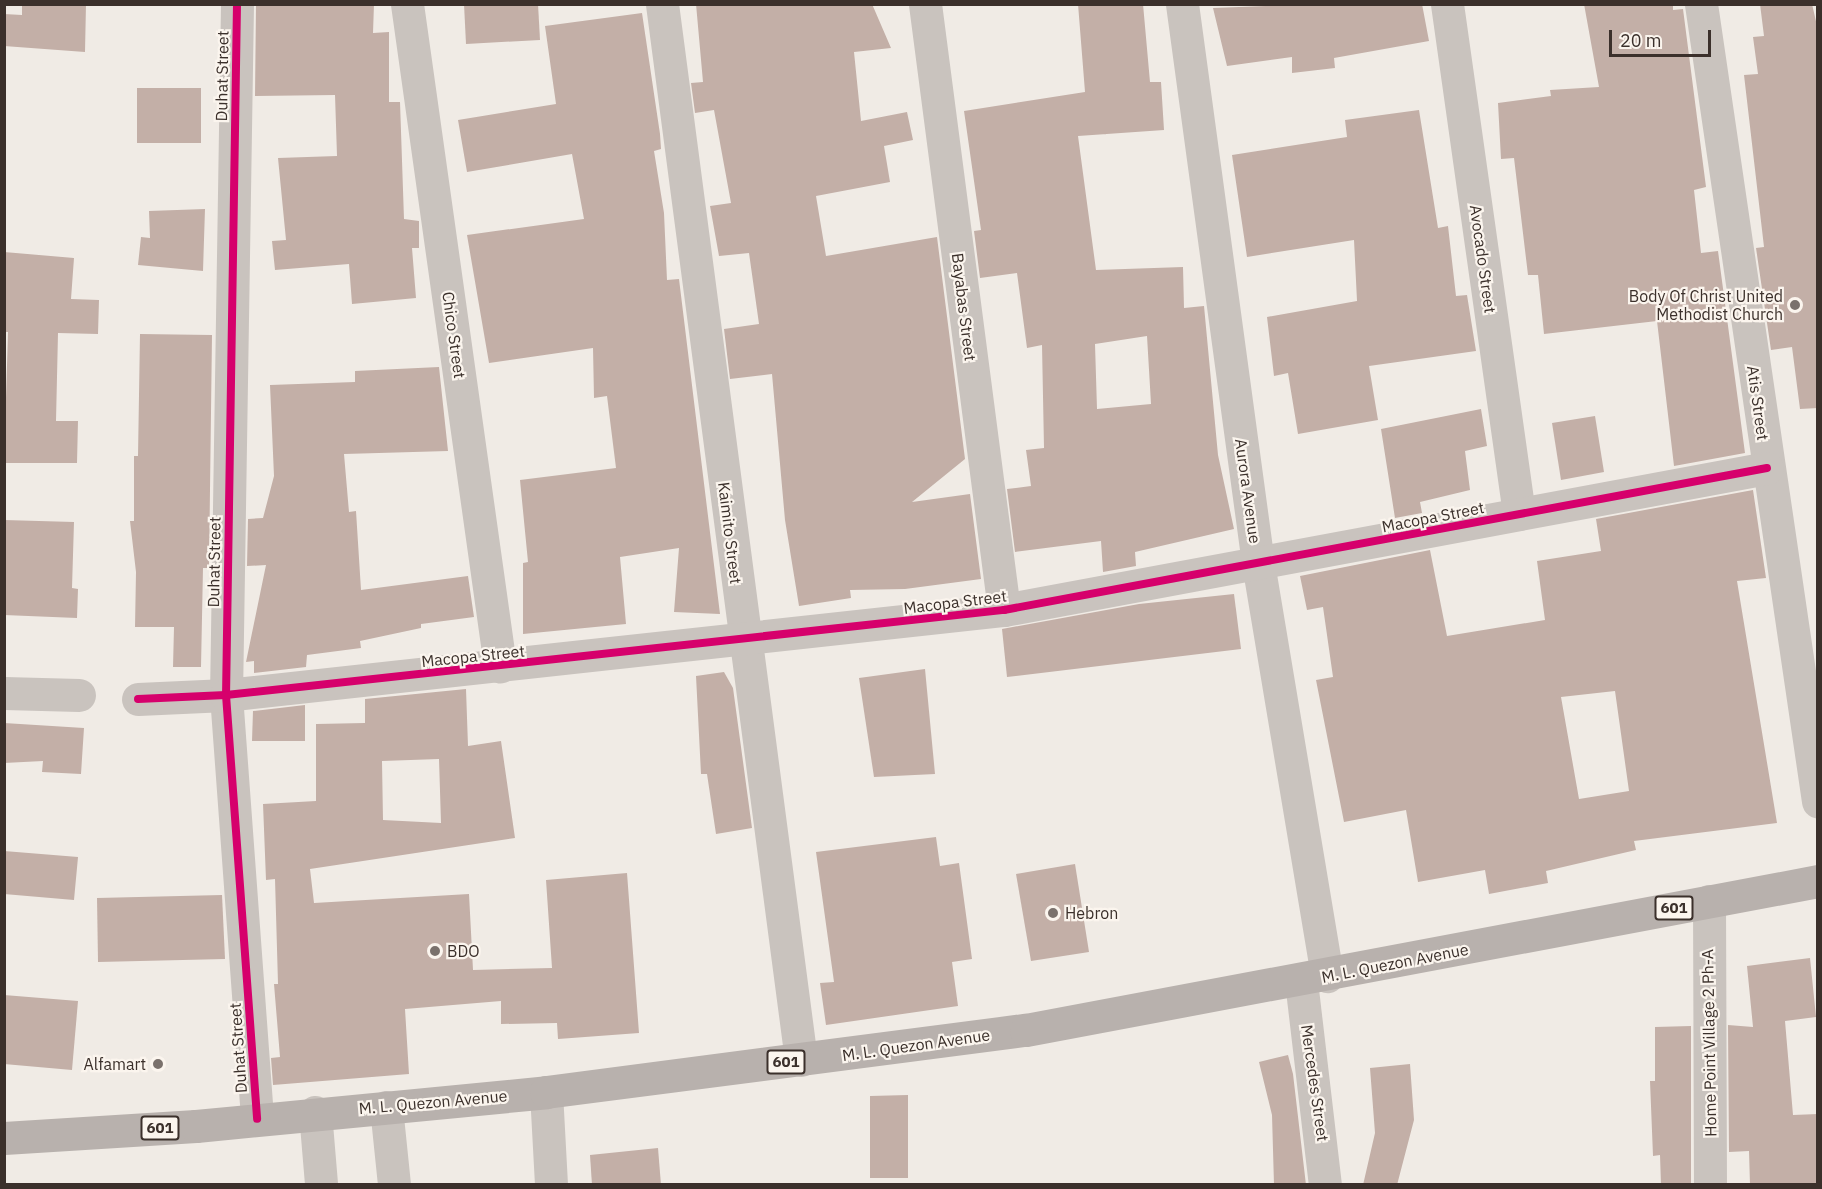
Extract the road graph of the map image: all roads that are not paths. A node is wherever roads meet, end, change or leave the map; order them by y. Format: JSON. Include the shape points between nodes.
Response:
{"nodes":[{"id":1,"x":237,"y":4,"type":"edge"},
{"id":2,"x":407,"y":4,"type":"edge"},
{"id":3,"x":662,"y":4,"type":"edge"},
{"id":4,"x":925,"y":4,"type":"edge"},
{"id":5,"x":1182,"y":4,"type":"edge"},
{"id":6,"x":1447,"y":4,"type":"edge"},
{"id":7,"x":1701,"y":4,"type":"edge"},
{"id":8,"x":1767,"y":468,"type":"junction"},
{"id":9,"x":1519,"y":514,"type":"junction"},
{"id":10,"x":1258,"y":563,"type":"junction"},
{"id":11,"x":1004,"y":610,"type":"junction"},
{"id":12,"x":744,"y":642,"type":"junction"},
{"id":13,"x":501,"y":666,"type":"junction"},
{"id":14,"x":4,"y":693,"type":"edge"},
{"id":15,"x":79,"y":695,"type":"dead end"},
{"id":16,"x":226,"y":695,"type":"junction"},
{"id":17,"x":138,"y":699,"type":"dead end"},
{"id":18,"x":1818,"y":801,"type":"edge"},
{"id":19,"x":1818,"y":880,"type":"edge"},
{"id":20,"x":1709,"y":901,"type":"junction"},
{"id":21,"x":1314,"y":979,"type":"junction"},
{"id":22,"x":801,"y":1060,"type":"junction"},
{"id":23,"x":546,"y":1092,"type":"junction"},
{"id":24,"x":386,"y":1107,"type":"junction"},
{"id":25,"x":315,"y":1112,"type":"junction"},
{"id":26,"x":257,"y":1119,"type":"junction"},
{"id":27,"x":4,"y":1138,"type":"edge"},
{"id":28,"x":321,"y":1185,"type":"edge"},
{"id":29,"x":394,"y":1185,"type":"edge"},
{"id":30,"x":551,"y":1185,"type":"edge"},
{"id":31,"x":1325,"y":1185,"type":"edge"},
{"id":32,"x":1710,"y":1185,"type":"edge"}],
"edges":[{"from":1,"to":16,"type":"street","name":"Duhat Street"},
{"from":2,"to":13,"type":"street","name":"Chico Street"},
{"from":3,"to":12,"type":"street","name":"Kaimito Street"},
{"from":4,"to":11,"type":"street","name":"Bayabas Street"},
{"from":5,"to":10,"type":"street","name":"Aurora Avenue"},
{"from":6,"to":9,"type":"street","name":"Avocado Street"},
{"from":7,"to":8,"type":"street","name":"Atis Street"},
{"from":8,"to":9,"type":"street","name":"Macopa Street"},
{"from":8,"to":18,"type":"street","name":"Atis Street"},
{"from":9,"to":10,"type":"street","name":"Macopa Street"},
{"from":10,"to":11,"type":"street","name":"Macopa Street"},
{"from":10,"to":21,"type":"street","name":"Aurora Avenue"},
{"from":11,"to":12,"type":"street","name":"Macopa Street"},
{"from":12,"to":13,"type":"street","name":"Macopa Street"},
{"from":12,"to":22,"type":"street","name":"Kaimito Street"},
{"from":13,"to":16,"type":"street","name":"Macopa Street"},
{"from":14,"to":15,"type":"street"},
{"from":16,"to":17,"type":"street","name":"Macopa Street"},
{"from":16,"to":26,"type":"street","name":"Duhat Street"},
{"from":19,"to":20,"type":"main road","name":"M. L. Quezon Avenue","number":"601"},
{"from":20,"to":21,"type":"main road","name":"M. L. Quezon Avenue","number":"601"},
{"from":20,"to":32,"type":"street","name":"Home Point Village 2 Ph-A"},
{"from":21,"to":22,"type":"main road","name":"M. L. Quezon Avenue","number":"601","via":[[1026,1030]]},
{"from":21,"to":31,"type":"street","name":"Mercedes Street"},
{"from":22,"to":23,"type":"main road","name":"M. L. Quezon Avenue","number":"601"},
{"from":23,"to":24,"type":"main road","name":"M. L. Quezon Avenue","number":"601"},
{"from":23,"to":30,"type":"street"},
{"from":24,"to":25,"type":"main road","name":"M. L. Quezon Avenue","number":"601"},
{"from":24,"to":29,"type":"street"},
{"from":25,"to":26,"type":"main road","name":"M. L. Quezon Avenue","number":"601"},
{"from":25,"to":28,"type":"street"},
{"from":26,"to":27,"type":"main road","name":"M. L. Quezon Avenue","number":"601"}]}
